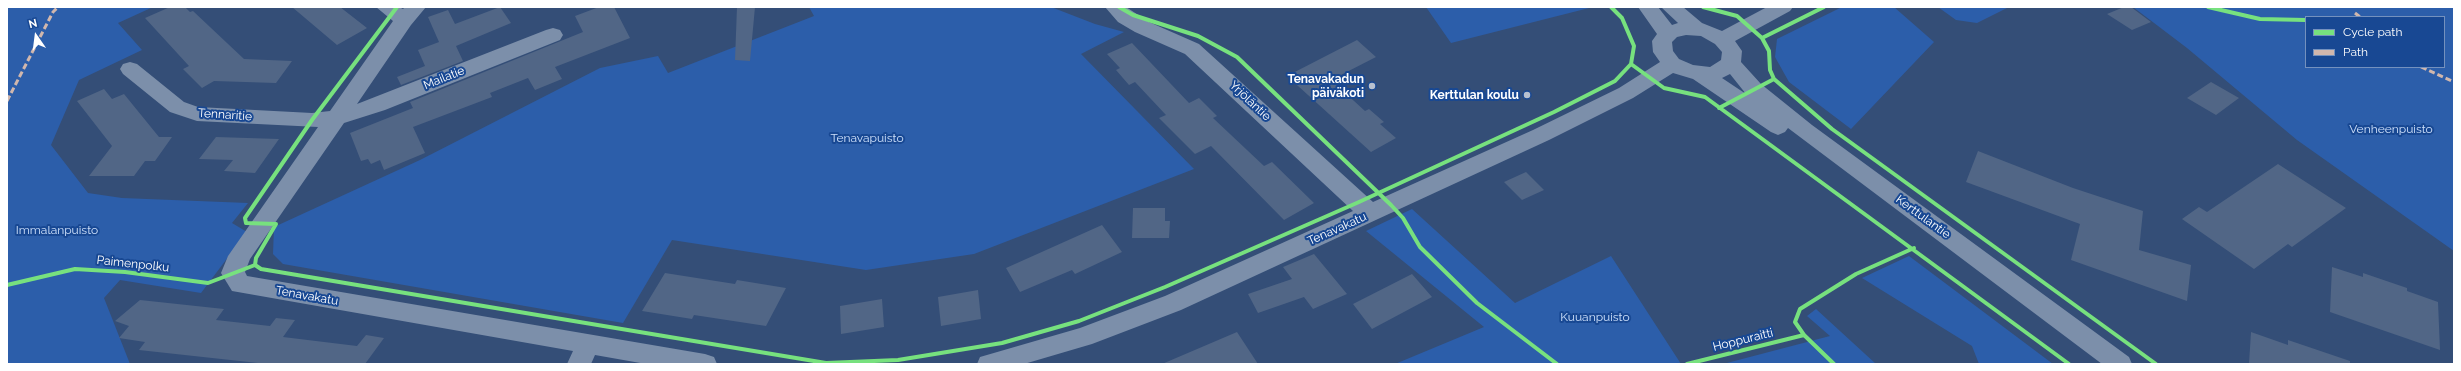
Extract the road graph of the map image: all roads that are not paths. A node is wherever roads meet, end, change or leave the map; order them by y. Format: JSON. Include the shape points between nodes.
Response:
{"nodes":[{"id":1,"x":1115,"y":7,"type":"edge"},
{"id":2,"x":1648,"y":7,"type":"edge"},
{"id":3,"x":1670,"y":7,"type":"edge"},
{"id":4,"x":1783,"y":7,"type":"edge"},
{"id":5,"x":402,"y":11,"type":"edge"},
{"id":6,"x":1695,"y":28,"type":"junction"},
{"id":7,"x":1668,"y":34,"type":"junction"},
{"id":8,"x":553,"y":35,"type":"dead end"},
{"id":9,"x":1722,"y":39,"type":"junction"},
{"id":10,"x":1730,"y":63,"type":"junction"},
{"id":11,"x":1672,"y":64,"type":"junction"},
{"id":12,"x":130,"y":70,"type":"dead end"},
{"id":13,"x":1700,"y":74,"type":"junction"},
{"id":14,"x":335,"y":118,"type":"junction"},
{"id":15,"x":1371,"y":214,"type":"junction"},
{"id":16,"x":583,"y":355,"type":"edge"},
{"id":17,"x":705,"y":364,"type":"edge"},
{"id":18,"x":989,"y":364,"type":"edge"},
{"id":19,"x":2096,"y":364,"type":"edge"},
{"id":20,"x":2120,"y":364,"type":"edge"}],
"edges":[{"from":1,"to":15,"type":"street","name":"Yrjöläntie","via":[[1125,17],[1142,27],[1192,49]]},
{"from":2,"to":7,"type":"street"},
{"from":3,"to":6,"type":"street"},
{"from":4,"to":9,"type":"street"},
{"from":5,"to":14,"type":"street","name":"Tenavakatu"},
{"from":6,"to":7,"type":"street","via":[[1677,29]]},
{"from":6,"to":9,"type":"street"},
{"from":7,"to":11,"type":"street","via":[[1661,46]]},
{"from":8,"to":14,"type":"street","name":"Mailatie","via":[[378,105]]},
{"from":9,"to":10,"type":"street","via":[[1732,51]]},
{"from":10,"to":13,"type":"street","via":[[1719,72]]},
{"from":10,"to":20,"type":"street","name":"Kerttulantie","via":[[1754,89],[1805,130]]},
{"from":11,"to":13,"type":"street","via":[[1680,69]]},
{"from":11,"to":15,"type":"street","name":"Tenavakatu","via":[[1600,106]]},
{"from":12,"to":14,"type":"street","name":"Tennaritie","via":[[177,107],[197,114],[312,120]]},
{"from":13,"to":19,"type":"street","name":"Kerttulantie","via":[[1751,107]]},
{"from":14,"to":16,"type":"street","name":"Tenavakatu","via":[[240,256],[233,273],[240,284]]},
{"from":15,"to":18,"type":"street","name":"Tenavakatu","via":[[1173,303],[1083,337]]},
{"from":16,"to":17,"type":"street","name":"Tenavakatu"}]}
